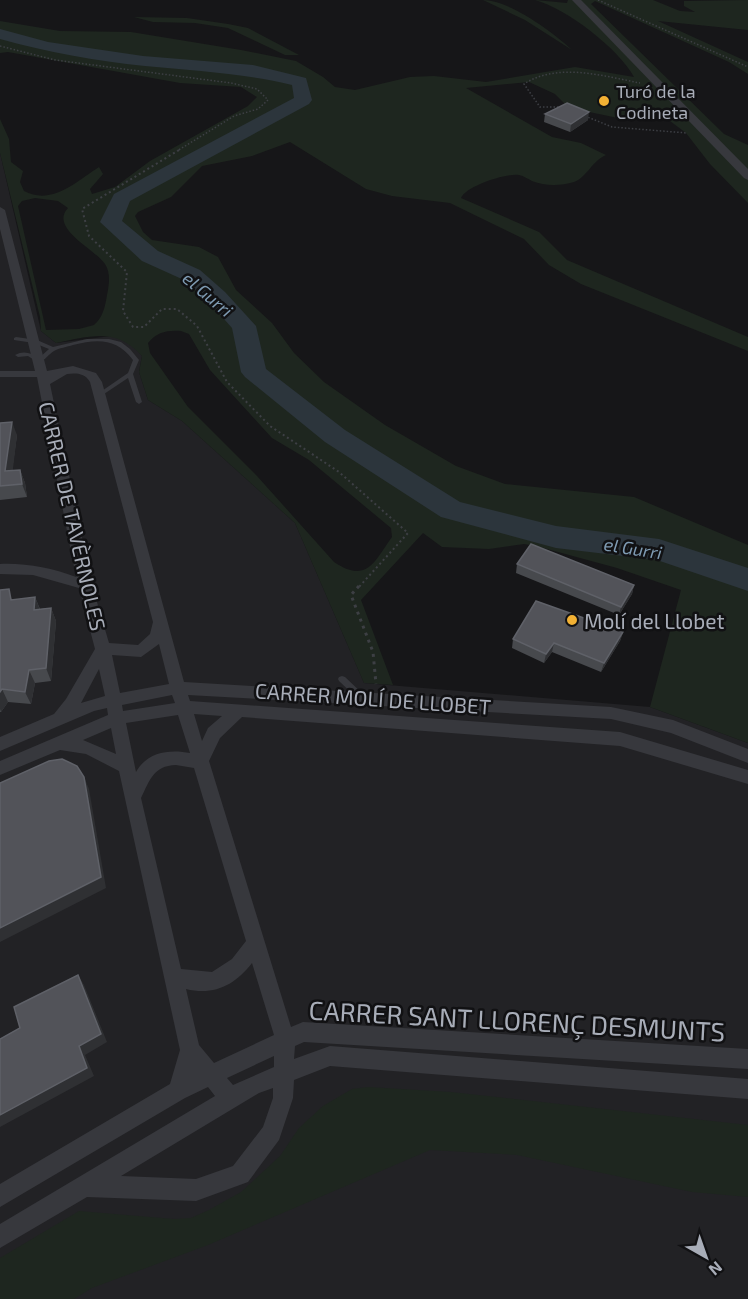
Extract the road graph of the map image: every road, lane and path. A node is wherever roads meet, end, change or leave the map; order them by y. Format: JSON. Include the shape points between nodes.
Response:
{"nodes":[{"id":1,"x":576,"y":0,"type":"edge"},
{"id":2,"x":598,"y":0,"type":"edge"},
{"id":3,"x":0,"y":46,"type":"edge"},
{"id":4,"x":748,"y":67,"type":"edge"},
{"id":5,"x":660,"y":84,"type":"junction"},
{"id":6,"x":570,"y":110,"type":"edge"},
{"id":7,"x":580,"y":114,"type":"edge"},
{"id":8,"x":682,"y":133,"type":"dead end"},
{"id":9,"x":748,"y":177,"type":"edge"},
{"id":10,"x":0,"y":210,"type":"edge"},
{"id":11,"x":15,"y":339,"type":"dead end"},
{"id":12,"x":35,"y":341,"type":"junction"},
{"id":13,"x":53,"y":349,"type":"junction"},
{"id":14,"x":18,"y":355,"type":"dead end"},
{"id":15,"x":39,"y":361,"type":"junction"},
{"id":16,"x":0,"y":374,"type":"edge"},
{"id":17,"x":130,"y":375,"type":"junction"},
{"id":18,"x":46,"y":377,"type":"junction"},
{"id":19,"x":99,"y":395,"type":"junction"},
{"id":20,"x":139,"y":402,"type":"dead end"},
{"id":21,"x":0,"y":569,"type":"edge"},
{"id":22,"x":85,"y":585,"type":"junction"},
{"id":23,"x":160,"y":622,"type":"junction"},
{"id":24,"x":103,"y":649,"type":"junction"},
{"id":25,"x":342,"y":679,"type":"dead end"},
{"id":26,"x":376,"y":687,"type":"dead end"},
{"id":27,"x":178,"y":688,"type":"junction"},
{"id":28,"x":362,"y":698,"type":"junction"},
{"id":29,"x":114,"y":701,"type":"junction"},
{"id":30,"x":184,"y":708,"type":"junction"},
{"id":31,"x":238,"y":710,"type":"junction"},
{"id":32,"x":118,"y":718,"type":"junction"},
{"id":33,"x":59,"y":719,"type":"junction"},
{"id":34,"x":60,"y":743,"type":"junction"},
{"id":35,"x":0,"y":744,"type":"edge"},
{"id":36,"x":748,"y":756,"type":"edge"},
{"id":37,"x":200,"y":762,"type":"junction"},
{"id":38,"x":127,"y":767,"type":"junction"},
{"id":39,"x":0,"y":768,"type":"edge"},
{"id":40,"x":748,"y":777,"type":"edge"},
{"id":41,"x":133,"y":799,"type":"junction"},
{"id":42,"x":255,"y":943,"type":"junction"},
{"id":43,"x":174,"y":976,"type":"junction"},
{"id":44,"x":285,"y":1040,"type":"junction"},
{"id":45,"x":190,"y":1050,"type":"junction"},
{"id":46,"x":748,"y":1059,"type":"edge"},
{"id":47,"x":284,"y":1073,"type":"junction"},
{"id":48,"x":211,"y":1075,"type":"junction"},
{"id":49,"x":748,"y":1089,"type":"edge"},
{"id":50,"x":178,"y":1091,"type":"junction"},
{"id":51,"x":231,"y":1099,"type":"junction"},
{"id":52,"x":85,"y":1186,"type":"junction"},
{"id":53,"x":0,"y":1196,"type":"edge"},
{"id":54,"x":0,"y":1237,"type":"edge"}],
"edges":[{"from":1,"to":5,"type":"street"},
{"from":2,"to":4,"type":"path"},
{"from":3,"to":26,"type":"path","via":[[55,60],[231,83],[257,89],[268,100],[258,110],[234,116],[82,209],[89,236],[127,272],[123,311],[133,327],[144,327],[162,309],[177,309],[197,326],[227,382],[270,426],[339,472],[408,533],[351,595],[373,652]]},
{"from":5,"to":6,"type":"path","via":[[567,71],[532,77],[524,84],[540,107]]},
{"from":5,"to":9,"type":"street"},
{"from":7,"to":8,"type":"path","via":[[612,127]]},
{"from":10,"to":12,"type":"street","name":"CARRER DE TAVÈRNOLES"},
{"from":11,"to":12,"type":"lane"},
{"from":12,"to":13,"type":"lane"},
{"from":12,"to":15,"type":"street","name":"CARRER DE TAVÈRNOLES"},
{"from":13,"to":15,"type":"lane"},
{"from":13,"to":17,"type":"lane","via":[[111,339],[129,348],[136,360]]},
{"from":14,"to":15,"type":"lane","via":[[29,354]]},
{"from":15,"to":18,"type":"street","name":"CARRER DE TAVÈRNOLES"},
{"from":16,"to":18,"type":"street"},
{"from":17,"to":19,"type":"lane"},
{"from":17,"to":20,"type":"lane"},
{"from":18,"to":19,"type":"street","name":"CARRER DE TAVÈRNOLES","via":[[71,369],[92,375]]},
{"from":18,"to":22,"type":"street","name":"CARRER DE TAVÈRNOLES"},
{"from":19,"to":23,"type":"street","name":"CARRER DE TAVÈRNOLES"},
{"from":21,"to":22,"type":"street","via":[[14,567],[51,573]]},
{"from":22,"to":24,"type":"street","name":"CARRER DE TAVÈRNOLES"},
{"from":23,"to":24,"type":"street","name":"CARRER DE TAVÈRNOLES","via":[[157,637],[141,651]]},
{"from":23,"to":27,"type":"street","name":"CARRER DE TAVÈRNOLES"},
{"from":24,"to":29,"type":"street","name":"CARRER DE TAVÈRNOLES"},
{"from":24,"to":33,"type":"street","name":"CARRER DE TAVÈRNOLES","via":[[72,704]]},
{"from":25,"to":28,"type":"lane"},
{"from":27,"to":28,"type":"street","name":"CARRER MOLÍ DE LLOBET"},
{"from":27,"to":29,"type":"street","name":"CARRER MOLÍ DE LLOBET"},
{"from":27,"to":30,"type":"street","name":"CARRER DE TAVÈRNOLES"},
{"from":28,"to":36,"type":"street","name":"CARRER MOLÍ DE LLOBET","via":[[611,713],[673,727]]},
{"from":29,"to":32,"type":"street","name":"CARRER DE TAVÈRNOLES"},
{"from":29,"to":33,"type":"street","name":"CARRER MOLÍ DE LLOBET","via":[[92,705]]},
{"from":30,"to":31,"type":"street","name":"CARRER MOLÍ DE LLOBET"},
{"from":30,"to":32,"type":"street","name":"CARRER MOLÍ DE LLOBET"},
{"from":30,"to":37,"type":"street","name":"CARRER DE TAVÈRNOLES"},
{"from":31,"to":37,"type":"street","via":[[214,733]]},
{"from":31,"to":40,"type":"street","name":"CARRER MOLÍ DE LLOBET","via":[[620,739]]},
{"from":32,"to":34,"type":"street","name":"CARRER MOLÍ DE LLOBET"},
{"from":32,"to":38,"type":"street","name":"CARRER DE TAVÈRNOLES"},
{"from":33,"to":35,"type":"street","name":"CARRER MOLÍ DE LLOBET"},
{"from":34,"to":38,"type":"street","via":[[89,748]]},
{"from":34,"to":39,"type":"street","name":"CARRER MOLÍ DE LLOBET"},
{"from":37,"to":41,"type":"street","via":[[176,756],[153,762],[140,775]]},
{"from":37,"to":42,"type":"street","name":"CARRER DE TAVÈRNOLES"},
{"from":38,"to":41,"type":"street","name":"CARRER DE TAVÈRNOLES"},
{"from":41,"to":43,"type":"street","name":"CARRER DE TAVÈRNOLES"},
{"from":42,"to":43,"type":"street","via":[[244,960],[211,984]]},
{"from":42,"to":44,"type":"street","name":"CARRER DE TAVÈRNOLES"},
{"from":43,"to":45,"type":"street","name":"CARRER DE TAVÈRNOLES"},
{"from":44,"to":46,"type":"street","name":"CARRER SANT LLORENÇ DESMUNTS","via":[[303,1032]]},
{"from":44,"to":47,"type":"street","name":"CARRER DE TAVÈRNOLES"},
{"from":44,"to":48,"type":"street","name":"CARRER SANT LLORENÇ DESMUNTS"},
{"from":45,"to":48,"type":"street","name":"CARRER DE TAVÈRNOLES"},
{"from":45,"to":50,"type":"street","name":"CARRER DE TAVÈRNOLES"},
{"from":47,"to":49,"type":"street","name":"CARRER SANT LLORENÇ DESMUNTS","via":[[330,1056]]},
{"from":47,"to":51,"type":"street","name":"CARRER SANT LLORENÇ DESMUNTS"},
{"from":47,"to":52,"type":"street","name":"CARRER DE TAVÈRNOLES","via":[[283,1098],[272,1133],[240,1174],[196,1190]]},
{"from":48,"to":50,"type":"street","name":"CARRER SANT LLORENÇ DESMUNTS"},
{"from":48,"to":51,"type":"street","name":"CARRER DE TAVÈRNOLES"},
{"from":50,"to":53,"type":"street","name":"CARRER SANT LLORENÇ DESMUNTS"},
{"from":51,"to":52,"type":"street","name":"CARRER SANT LLORENÇ DESMUNTS"},
{"from":52,"to":54,"type":"street","name":"CARRER SANT LLORENÇ DESMUNTS"}]}
